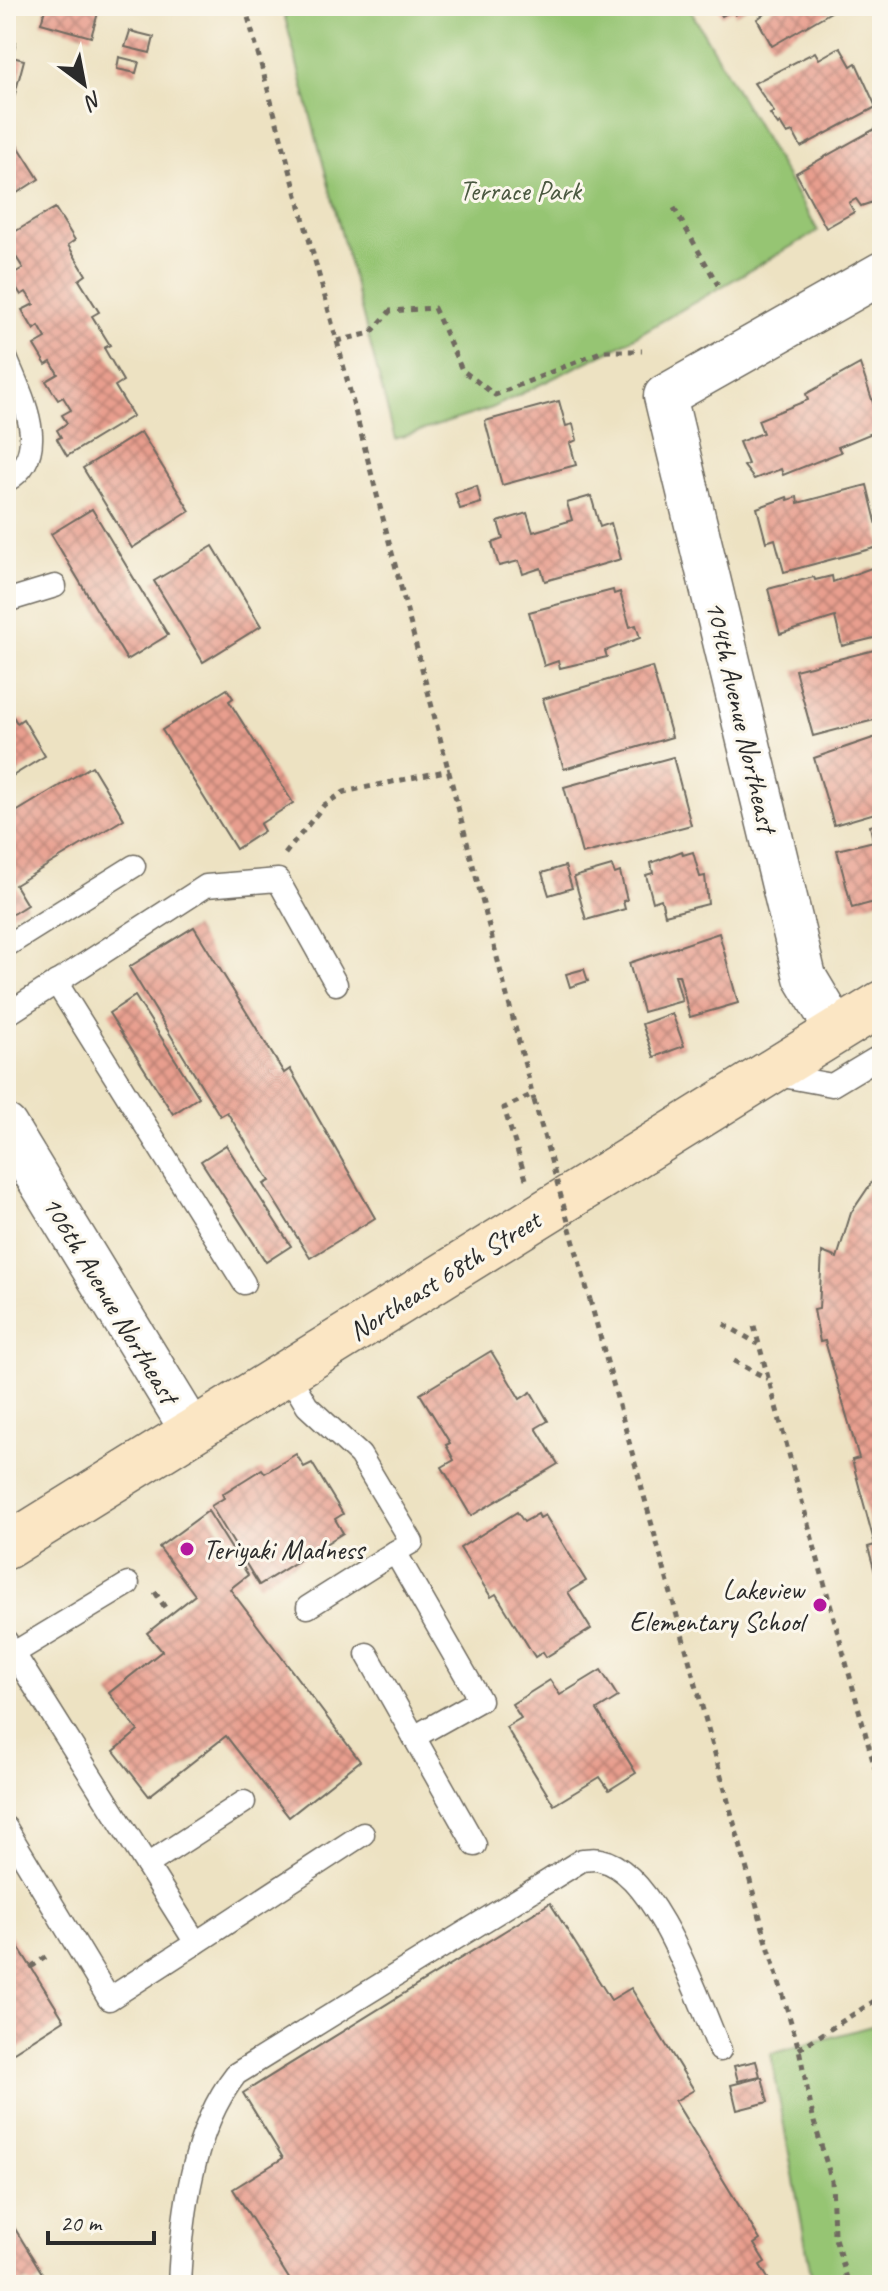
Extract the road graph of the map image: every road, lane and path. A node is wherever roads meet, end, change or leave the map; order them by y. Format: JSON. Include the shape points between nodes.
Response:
{"nodes":[{"id":1,"x":245,"y":6,"type":"edge"},
{"id":2,"x":674,"y":208,"type":"dead end"},
{"id":3,"x":882,"y":273,"type":"edge"},
{"id":4,"x":718,"y":285,"type":"dead end"},
{"id":5,"x":337,"y":341,"type":"junction"},
{"id":6,"x":642,"y":351,"type":"dead end"},
{"id":7,"x":6,"y":358,"type":"edge"},
{"id":8,"x":6,"y":481,"type":"edge"},
{"id":9,"x":55,"y":586,"type":"dead end"},
{"id":10,"x":6,"y":601,"type":"edge"},
{"id":11,"x":450,"y":770,"type":"junction"},
{"id":12,"x":344,"y":792,"type":"dead end"},
{"id":13,"x":134,"y":866,"type":"dead end"},
{"id":14,"x":6,"y":946,"type":"edge"},
{"id":15,"x":56,"y":982,"type":"junction"},
{"id":16,"x":336,"y":984,"type":"dead end"},
{"id":17,"x":882,"y":1003,"type":"edge"},
{"id":18,"x":6,"y":1015,"type":"edge"},
{"id":19,"x":836,"y":1029,"type":"junction"},
{"id":20,"x":882,"y":1055,"type":"edge"},
{"id":21,"x":767,"y":1073,"type":"junction"},
{"id":22,"x":534,"y":1097,"type":"junction"},
{"id":23,"x":6,"y":1126,"type":"edge"},
{"id":24,"x":526,"y":1180,"type":"dead end"},
{"id":25,"x":244,"y":1283,"type":"dead end"},
{"id":26,"x":724,"y":1324,"type":"dead end"},
{"id":27,"x":754,"y":1326,"type":"dead end"},
{"id":28,"x":759,"y":1344,"type":"junction"},
{"id":29,"x":734,"y":1361,"type":"dead end"},
{"id":30,"x":287,"y":1372,"type":"junction"},
{"id":31,"x":769,"y":1380,"type":"junction"},
{"id":32,"x":192,"y":1431,"type":"junction"},
{"id":33,"x":6,"y":1547,"type":"edge"},
{"id":34,"x":395,"y":1552,"type":"junction"},
{"id":35,"x":128,"y":1584,"type":"dead end"},
{"id":36,"x":157,"y":1593,"type":"dead end"},
{"id":37,"x":308,"y":1607,"type":"dead end"},
{"id":38,"x":168,"y":1612,"type":"dead end"},
{"id":39,"x":10,"y":1647,"type":"edge"},
{"id":40,"x":367,"y":1654,"type":"dead end"},
{"id":41,"x":414,"y":1737,"type":"junction"},
{"id":42,"x":882,"y":1794,"type":"edge"},
{"id":43,"x":244,"y":1802,"type":"dead end"},
{"id":44,"x":6,"y":1828,"type":"edge"},
{"id":45,"x":363,"y":1834,"type":"dead end"},
{"id":46,"x":475,"y":1845,"type":"dead end"},
{"id":47,"x":147,"y":1865,"type":"junction"},
{"id":48,"x":196,"y":1943,"type":"junction"},
{"id":49,"x":58,"y":1949,"type":"dead end"},
{"id":50,"x":31,"y":1967,"type":"dead end"},
{"id":51,"x":882,"y":1996,"type":"edge"},
{"id":52,"x":799,"y":2049,"type":"junction"},
{"id":53,"x":720,"y":2050,"type":"dead end"},
{"id":54,"x":179,"y":2285,"type":"edge"},
{"id":55,"x":849,"y":2285,"type":"edge"}],
"edges":[{"from":1,"to":5,"type":"path"},
{"from":2,"to":4,"type":"path"},
{"from":3,"to":19,"type":"street","name":"104th Avenue Northeast","via":[[665,396],[805,977]]},
{"from":5,"to":6,"type":"path","via":[[371,333],[390,311],[434,308],[462,370],[495,395],[603,351]]},
{"from":5,"to":11,"type":"path"},
{"from":7,"to":8,"type":"lane","via":[[33,427],[30,453],[18,474]]},
{"from":9,"to":10,"type":"lane"},
{"from":11,"to":12,"type":"path"},
{"from":11,"to":22,"type":"path"},
{"from":13,"to":14,"type":"lane"},
{"from":15,"to":16,"type":"lane","via":[[206,886],[278,880]]},
{"from":15,"to":18,"type":"lane"},
{"from":15,"to":25,"type":"lane"},
{"from":17,"to":19,"type":"main road","name":"Northeast 68th Street"},
{"from":19,"to":21,"type":"main road","name":"Northeast 68th Street"},
{"from":20,"to":21,"type":"lane","via":[[832,1085]]},
{"from":21,"to":30,"type":"main road","name":"Northeast 68th Street"},
{"from":22,"to":24,"type":"path","via":[[504,1108]]},
{"from":22,"to":52,"type":"path","bridge":true},
{"from":23,"to":32,"type":"street","name":"106th Avenue Northeast"},
{"from":26,"to":28,"type":"path"},
{"from":27,"to":28,"type":"path"},
{"from":28,"to":31,"type":"path"},
{"from":29,"to":31,"type":"path"},
{"from":30,"to":32,"type":"main road","name":"Northeast 68th Street"},
{"from":30,"to":34,"type":"lane","via":[[307,1406],[360,1455],[412,1542]]},
{"from":31,"to":42,"type":"path"},
{"from":32,"to":33,"type":"main road","name":"Northeast 68th Street"},
{"from":34,"to":37,"type":"lane"},
{"from":34,"to":41,"type":"lane","via":[[480,1700]]},
{"from":35,"to":39,"type":"lane"},
{"from":36,"to":38,"type":"path"},
{"from":39,"to":47,"type":"lane"},
{"from":40,"to":41,"type":"lane"},
{"from":41,"to":46,"type":"lane"},
{"from":43,"to":47,"type":"lane"},
{"from":44,"to":48,"type":"lane","via":[[109,1999]]},
{"from":45,"to":48,"type":"lane"},
{"from":47,"to":48,"type":"lane"},
{"from":49,"to":50,"type":"path"},
{"from":51,"to":52,"type":"path"},
{"from":52,"to":55,"type":"path","via":[[832,2181],[834,2235]]},
{"from":53,"to":54,"type":"lane","via":[[661,1914],[626,1872],[601,1860],[582,1860],[236,2074],[216,2100],[198,2162],[182,2227]]}]}
